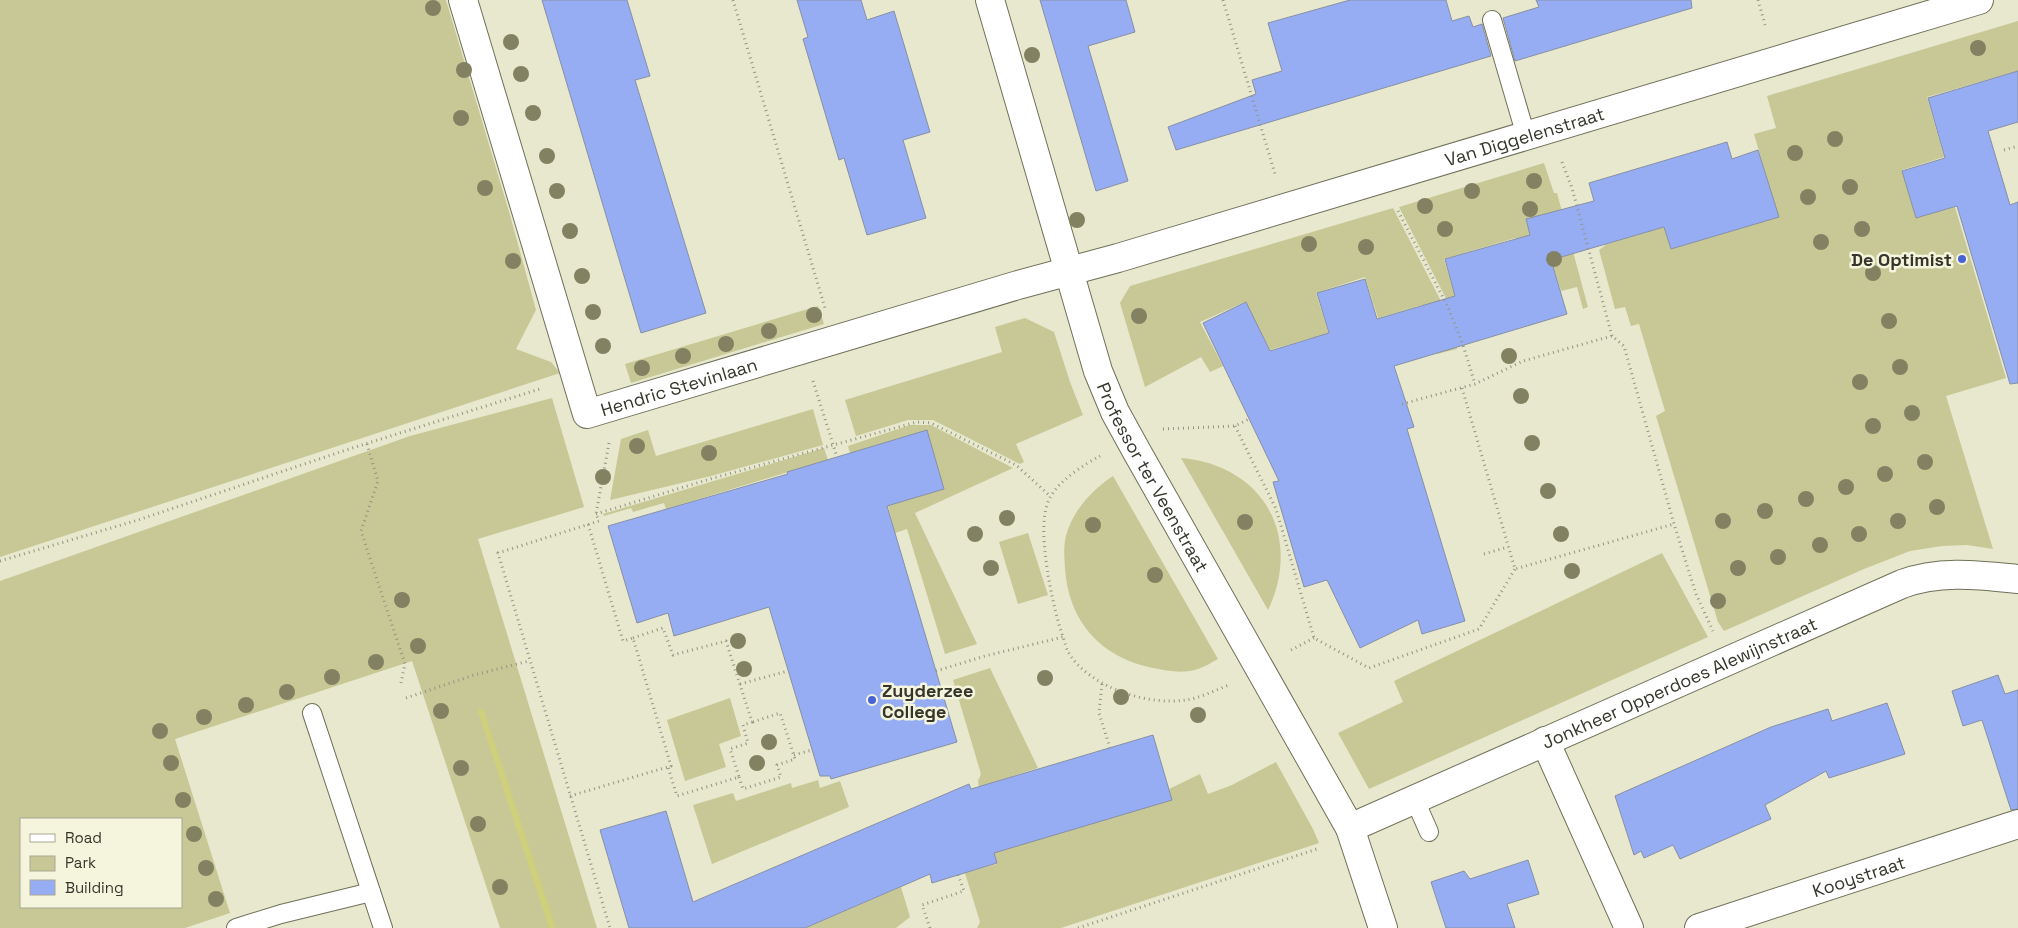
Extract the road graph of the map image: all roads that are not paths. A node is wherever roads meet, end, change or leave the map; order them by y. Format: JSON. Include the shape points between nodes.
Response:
{"nodes":[{"id":1,"x":463,"y":0,"type":"edge"},
{"id":2,"x":990,"y":0,"type":"edge"},
{"id":3,"x":1979,"y":0,"type":"edge"},
{"id":4,"x":1492,"y":20,"type":"dead end"},
{"id":5,"x":1526,"y":136,"type":"junction"},
{"id":6,"x":1068,"y":271,"type":"junction"},
{"id":7,"x":2018,"y":579,"type":"edge"},
{"id":8,"x":312,"y":713,"type":"dead end"},
{"id":9,"x":1545,"y":741,"type":"junction"},
{"id":10,"x":1403,"y":804,"type":"junction"},
{"id":11,"x":2018,"y":824,"type":"edge"},
{"id":12,"x":1350,"y":828,"type":"junction"},
{"id":13,"x":1429,"y":832,"type":"dead end"},
{"id":14,"x":371,"y":892,"type":"junction"},
{"id":15,"x":236,"y":928,"type":"edge"},
{"id":16,"x":383,"y":928,"type":"edge"},
{"id":17,"x":1383,"y":928,"type":"edge"},
{"id":18,"x":1629,"y":928,"type":"edge"},
{"id":19,"x":1699,"y":928,"type":"edge"}],
"edges":[{"from":1,"to":6,"type":"street","name":"Hendric Stevinlaan","via":[[587,414]]},
{"from":2,"to":6,"type":"street","name":"Professor ter Veenstraat"},
{"from":3,"to":5,"type":"street","name":"Van Diggelenstraat"},
{"from":4,"to":5,"type":"lane"},
{"from":5,"to":6,"type":"street","name":"Van Diggelenstraat"},
{"from":6,"to":12,"type":"street","name":"Professor ter Veenstraat","via":[[1098,371],[1115,412]]},
{"from":7,"to":9,"type":"street","name":"Jonkheer Opperdoes Alewijnstraat","via":[[1956,574],[1918,578]]},
{"from":8,"to":14,"type":"lane"},
{"from":9,"to":10,"type":"street","name":"Jonkheer Opperdoes Alewijnstraat"},
{"from":9,"to":18,"type":"street"},
{"from":10,"to":12,"type":"street","name":"Jonkheer Opperdoes Alewijnstraat"},
{"from":10,"to":13,"type":"lane"},
{"from":11,"to":19,"type":"street","name":"Kooystraat"},
{"from":12,"to":17,"type":"street","name":"Professor ter Veenstraat"},
{"from":14,"to":15,"type":"lane"},
{"from":14,"to":16,"type":"lane"}]}
